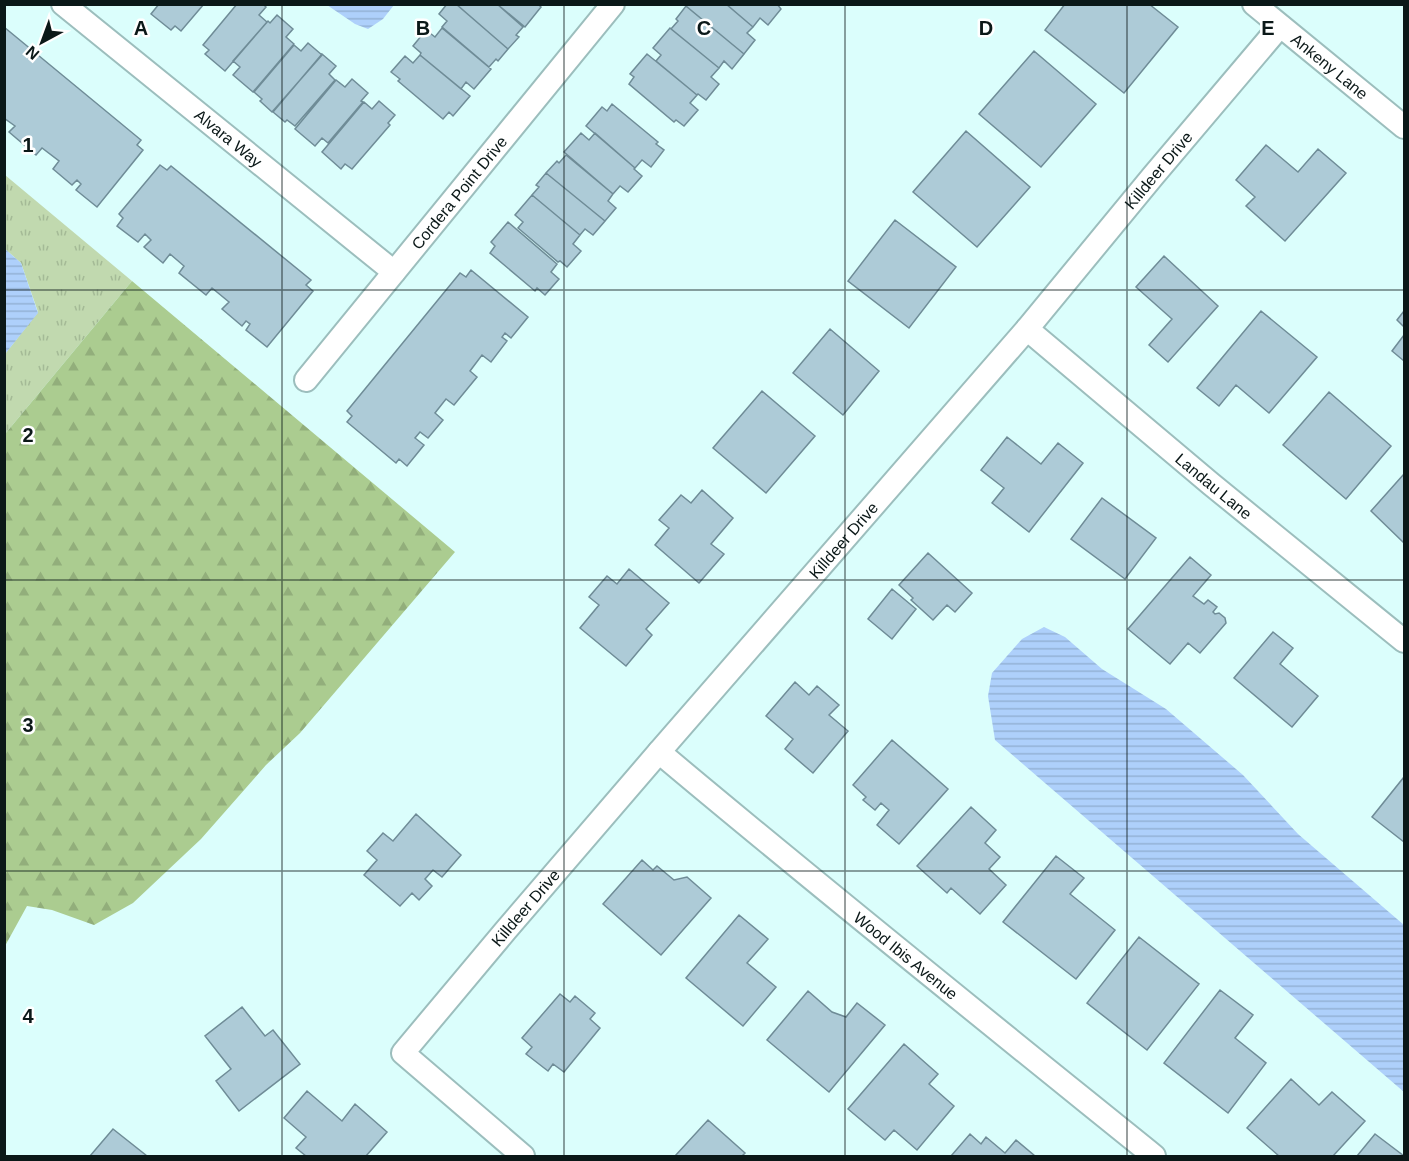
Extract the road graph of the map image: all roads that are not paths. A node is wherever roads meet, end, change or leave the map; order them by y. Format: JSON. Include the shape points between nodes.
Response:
{"nodes":[{"id":1,"x":63,"y":4,"type":"edge"},
{"id":2,"x":613,"y":4,"type":"edge"},
{"id":3,"x":1254,"y":4,"type":"edge"},
{"id":4,"x":1280,"y":26,"type":"junction"},
{"id":5,"x":1404,"y":127,"type":"edge"},
{"id":6,"x":394,"y":272,"type":"junction"},
{"id":7,"x":1027,"y":329,"type":"junction"},
{"id":8,"x":306,"y":380,"type":"dead end"},
{"id":9,"x":1404,"y":641,"type":"edge"},
{"id":10,"x":659,"y":752,"type":"junction"},
{"id":11,"x":523,"y":1156,"type":"edge"},
{"id":12,"x":1154,"y":1156,"type":"edge"}],
"edges":[{"from":1,"to":6,"type":"street","name":"Alvara Way"},
{"from":2,"to":6,"type":"street","name":"Cordera Point Drive"},
{"from":3,"to":4,"type":"street","name":"Ankeny Lane"},
{"from":4,"to":5,"type":"street","name":"Ankeny Lane"},
{"from":4,"to":7,"type":"street","name":"Killdeer Drive"},
{"from":6,"to":8,"type":"street","name":"Cordera Point Drive"},
{"from":7,"to":9,"type":"street","name":"Landau Lane"},
{"from":7,"to":10,"type":"street","name":"Killdeer Drive"},
{"from":10,"to":11,"type":"street","name":"Killdeer Drive","via":[[403,1053]]},
{"from":10,"to":12,"type":"street","name":"Wood Ibis Avenue"}]}
